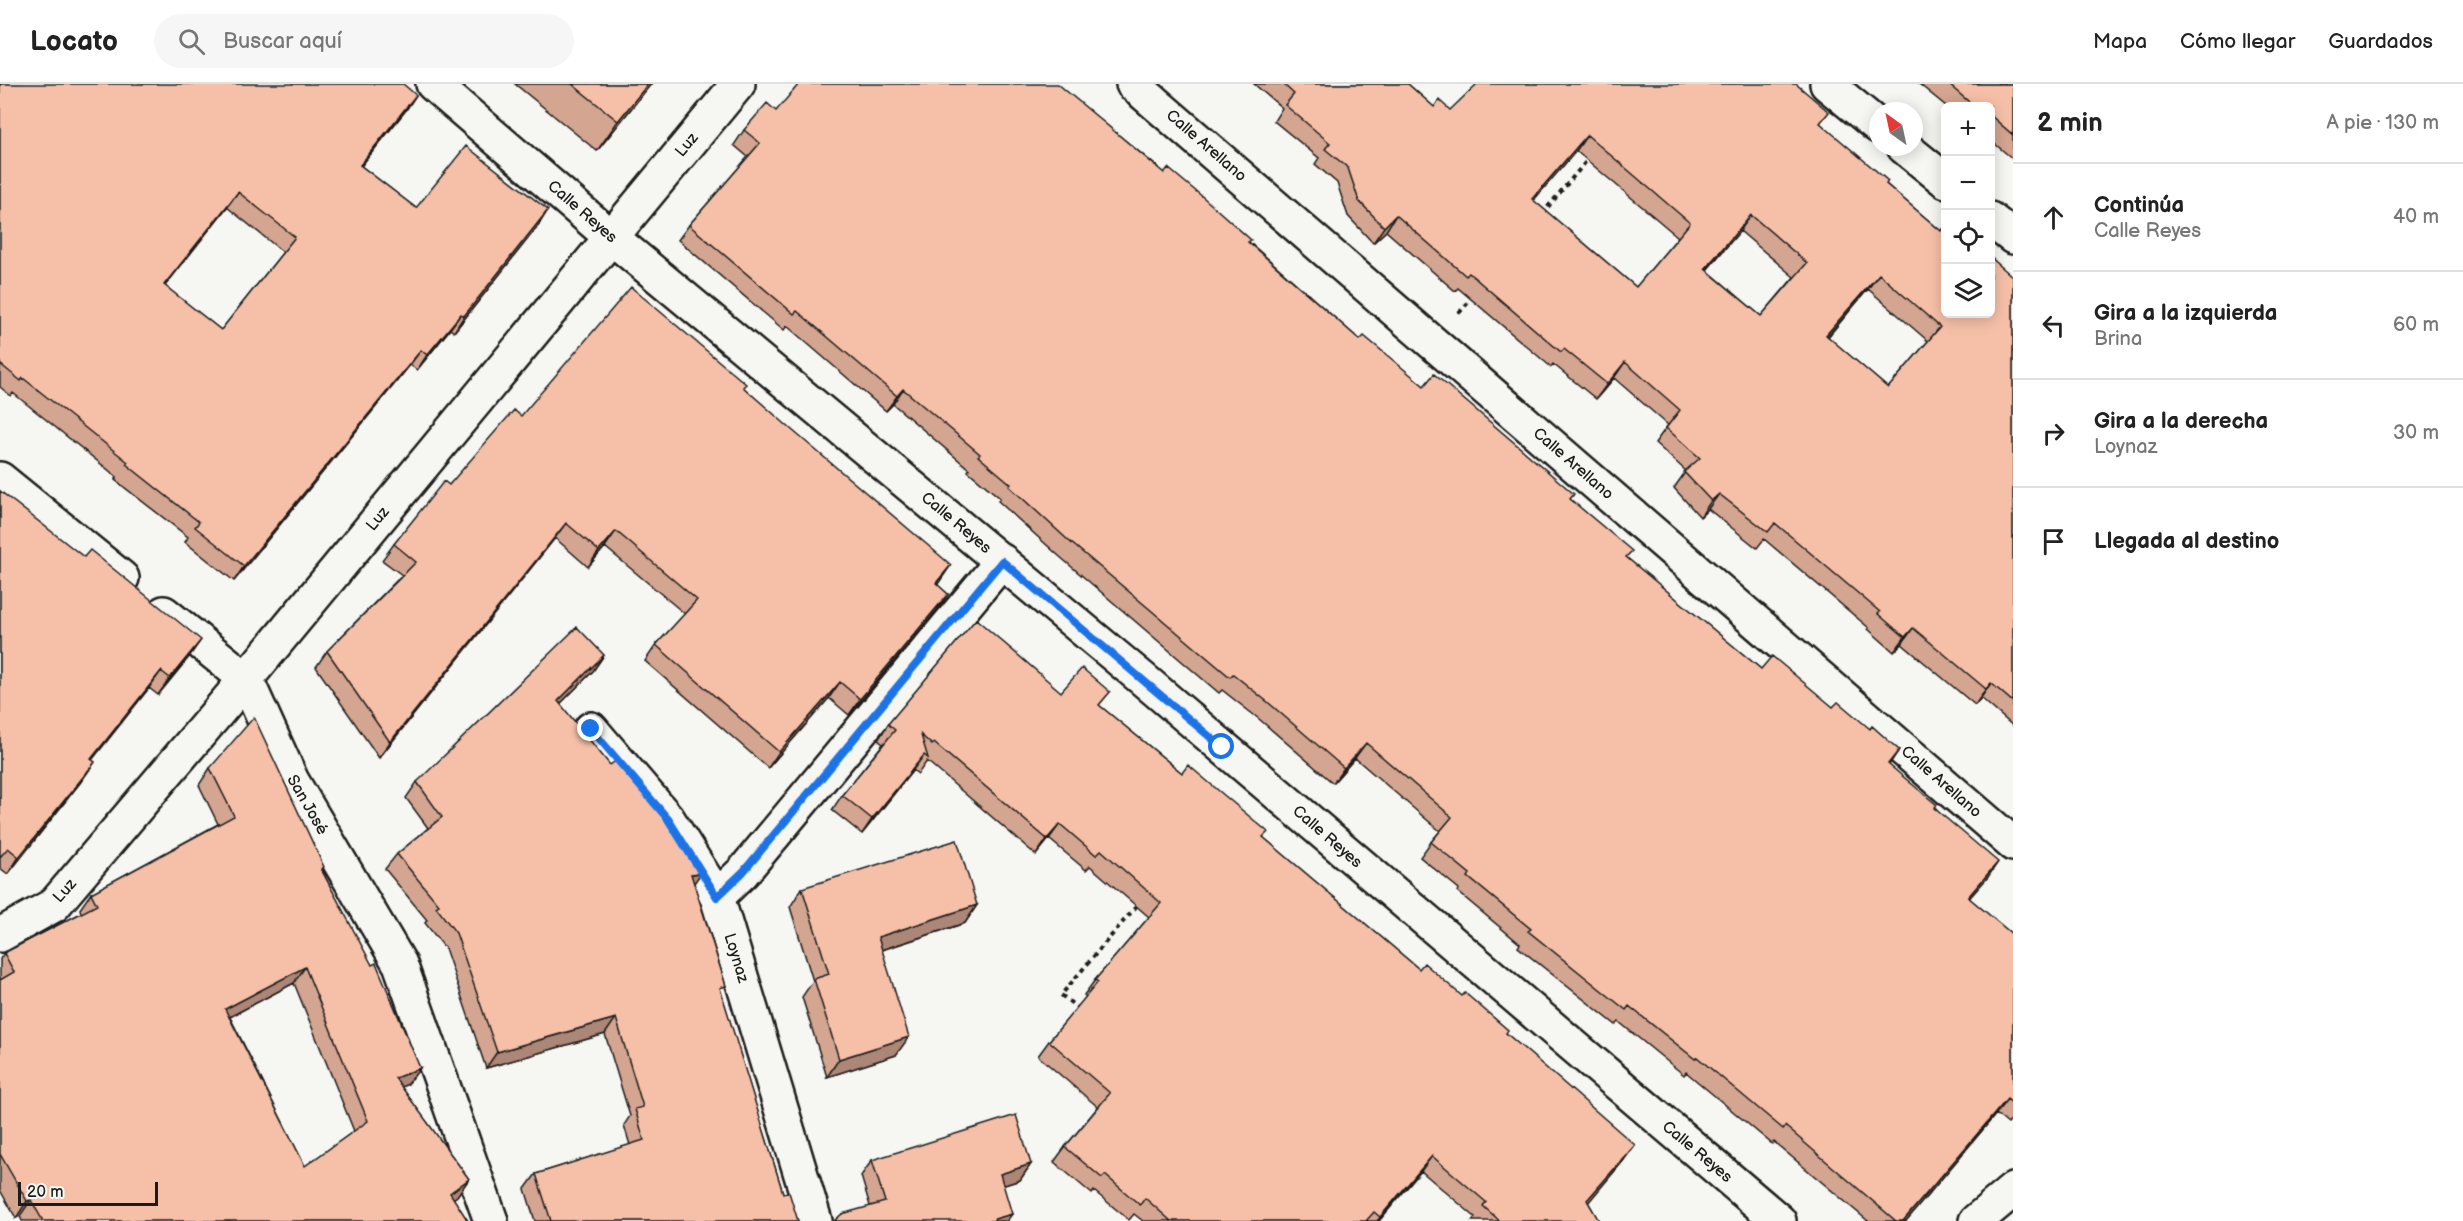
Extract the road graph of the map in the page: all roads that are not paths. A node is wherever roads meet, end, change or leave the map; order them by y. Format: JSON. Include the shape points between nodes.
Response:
{"nodes":[{"id":1,"x":433,"y":84,"type":"edge"},
{"id":2,"x":738,"y":84,"type":"edge"},
{"id":3,"x":1133,"y":84,"type":"edge"},
{"id":4,"x":1827,"y":84,"type":"edge"},
{"id":5,"x":1869,"y":119,"type":"edge"},
{"id":6,"x":1915,"y":156,"type":"edge"},
{"id":7,"x":1941,"y":178,"type":"edge"},
{"id":8,"x":1995,"y":223,"type":"edge"},
{"id":9,"x":611,"y":237,"type":"junction"},
{"id":10,"x":2013,"y":237,"type":"edge"},
{"id":11,"x":0,"y":479,"type":"edge"},
{"id":12,"x":1002,"y":561,"type":"junction"},
{"id":13,"x":246,"y":679,"type":"junction"},
{"id":14,"x":591,"y":729,"type":"dead end"},
{"id":15,"x":2013,"y":844,"type":"edge"},
{"id":16,"x":717,"y":897,"type":"junction"},
{"id":17,"x":0,"y":936,"type":"edge"},
{"id":18,"x":2013,"y":1190,"type":"edge"},
{"id":19,"x":491,"y":1221,"type":"edge"},
{"id":20,"x":815,"y":1221,"type":"edge"},
{"id":21,"x":1779,"y":1221,"type":"edge"},
{"id":22,"x":1976,"y":1221,"type":"edge"}],
"edges":[{"from":1,"to":9,"type":"street","name":"Calle Reyes"},
{"from":2,"to":9,"type":"street","name":"Luz"},
{"from":3,"to":15,"type":"street","name":"Calle Arellano"},
{"from":4,"to":5,"type":"street"},
{"from":6,"to":7,"type":"street"},
{"from":8,"to":10,"type":"street"},
{"from":9,"to":12,"type":"street","name":"Calle Reyes"},
{"from":9,"to":13,"type":"street","name":"Luz"},
{"from":11,"to":13,"type":"street","name":"San José"},
{"from":12,"to":16,"type":"street","via":[[751,862]]},
{"from":12,"to":21,"type":"street","name":"Calle Reyes"},
{"from":13,"to":17,"type":"street","name":"Luz","via":[[54,905]]},
{"from":13,"to":19,"type":"street","name":"San José","via":[[292,782],[400,964]]},
{"from":14,"to":16,"type":"street","name":"Loynaz","via":[[668,819]]},
{"from":16,"to":20,"type":"street","name":"Loynaz"},
{"from":18,"to":22,"type":"street"}]}
